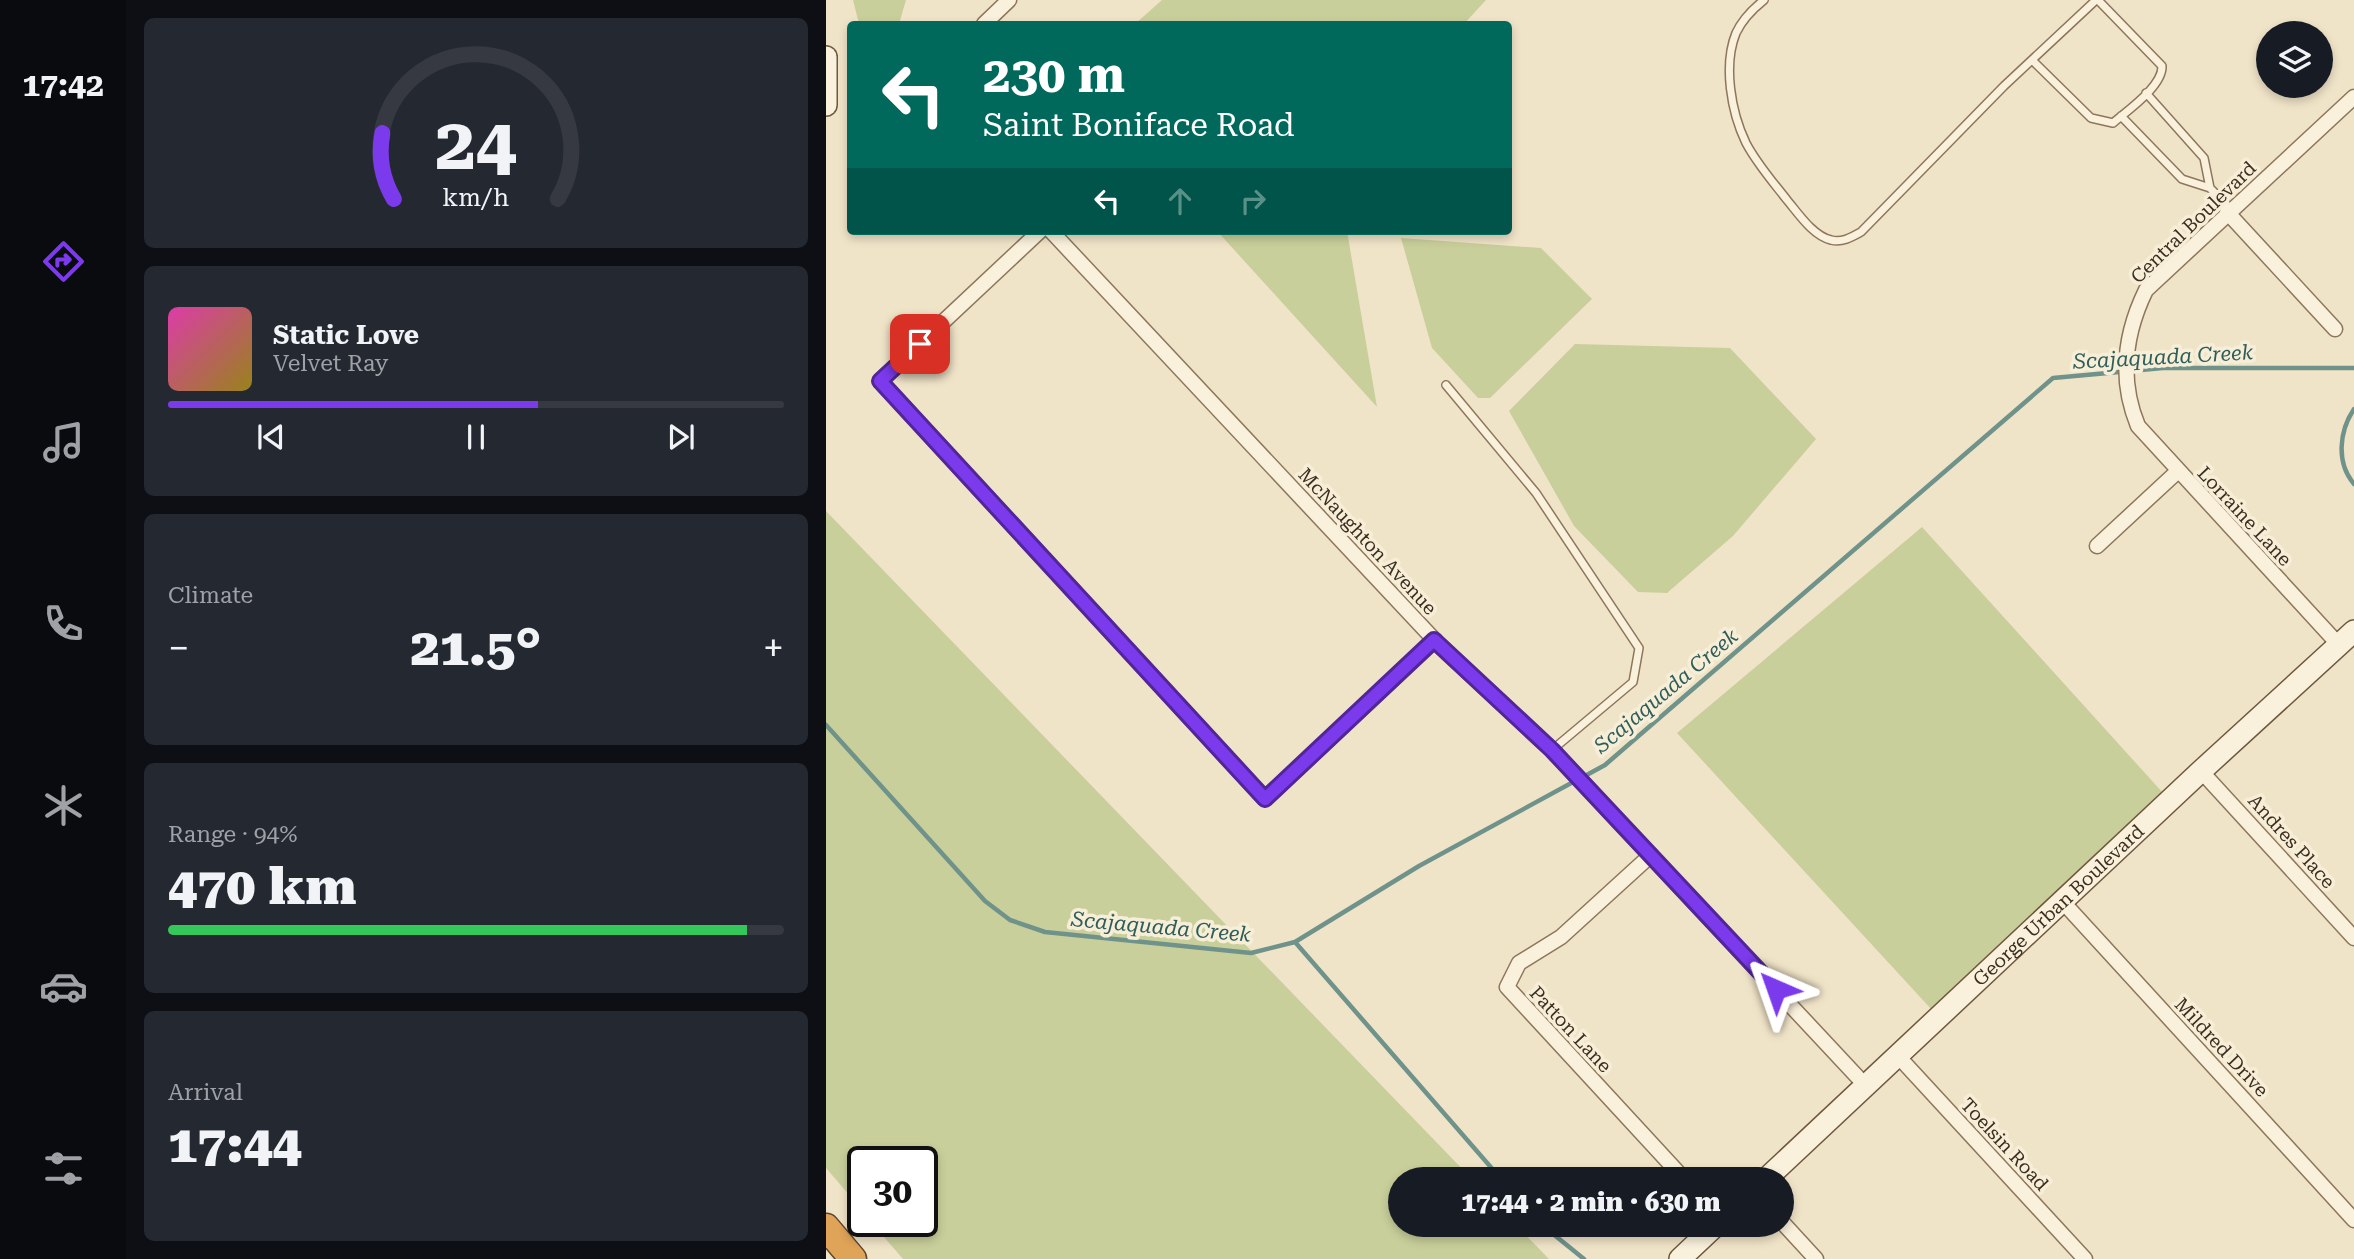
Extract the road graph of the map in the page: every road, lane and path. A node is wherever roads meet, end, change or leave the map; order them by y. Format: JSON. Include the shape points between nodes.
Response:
{"nodes":[{"id":1,"x":1009,"y":0,"type":"edge"},
{"id":2,"x":1765,"y":0,"type":"edge"},
{"id":3,"x":2097,"y":0,"type":"edge"},
{"id":4,"x":988,"y":21,"type":"edge"},
{"id":5,"x":826,"y":57,"type":"edge"},
{"id":6,"x":2032,"y":60,"type":"junction"},
{"id":7,"x":2146,"y":93,"type":"junction"},
{"id":8,"x":2354,"y":97,"type":"edge"},
{"id":9,"x":826,"y":105,"type":"edge"},
{"id":10,"x":2121,"y":116,"type":"junction"},
{"id":11,"x":2210,"y":188,"type":"junction"},
{"id":12,"x":2229,"y":211,"type":"junction"},
{"id":13,"x":1036,"y":235,"type":"edge"},
{"id":14,"x":1055,"y":235,"type":"edge"},
{"id":15,"x":2335,"y":329,"type":"dead end"},
{"id":16,"x":1446,"y":384,"type":"dead end"},
{"id":17,"x":2129,"y":401,"type":"joint"},
{"id":18,"x":2178,"y":471,"type":"junction"},
{"id":19,"x":2097,"y":546,"type":"dead end"},
{"id":20,"x":2346,"y":638,"type":"edge"},
{"id":21,"x":1434,"y":640,"type":"junction"},
{"id":22,"x":1552,"y":750,"type":"junction"},
{"id":23,"x":2201,"y":771,"type":"junction"},
{"id":24,"x":1651,"y":855,"type":"junction"},
{"id":25,"x":2062,"y":901,"type":"junction"},
{"id":26,"x":2354,"y":938,"type":"edge"},
{"id":27,"x":1897,"y":1055,"type":"junction"},
{"id":28,"x":1865,"y":1085,"type":"junction"},
{"id":29,"x":1673,"y":1167,"type":"edge"},
{"id":30,"x":1779,"y":1167,"type":"edge"},
{"id":31,"x":2354,"y":1220,"type":"edge"},
{"id":32,"x":826,"y":1227,"type":"edge"},
{"id":33,"x":1794,"y":1235,"type":"edge"},
{"id":34,"x":1703,"y":1237,"type":"edge"},
{"id":35,"x":853,"y":1259,"type":"edge"},
{"id":36,"x":1680,"y":1259,"type":"edge"},
{"id":37,"x":1816,"y":1259,"type":"edge"},
{"id":38,"x":2085,"y":1259,"type":"edge"}],
"edges":[{"from":1,"to":4,"type":"street"},
{"from":2,"to":6,"type":"lane","via":[[1741,24],[1731,49],[1738,124],[1758,163],[1800,216],[1830,240],[1861,232]]},
{"from":3,"to":6,"type":"lane"},
{"from":3,"to":7,"type":"lane","via":[[2162,66],[2156,84]]},
{"from":5,"to":9,"type":"street"},
{"from":6,"to":10,"type":"lane","via":[[2091,118],[2113,123]]},
{"from":7,"to":10,"type":"lane"},
{"from":7,"to":11,"type":"lane","via":[[2203,158]]},
{"from":8,"to":12,"type":"street","name":"Central Boulevard"},
{"from":10,"to":11,"type":"lane","via":[[2182,179]]},
{"from":11,"to":12,"type":"lane"},
{"from":12,"to":15,"type":"street"},
{"from":12,"to":17,"type":"street","name":"Central Boulevard","via":[[2146,290],[2134,316],[2126,354]]},
{"from":13,"to":21,"type":"street","via":[[880,381],[1265,799]]},
{"from":14,"to":21,"type":"street","name":"McNaughton Avenue"},
{"from":16,"to":22,"type":"lane","via":[[1536,493],[1639,648],[1633,682]]},
{"from":17,"to":18,"type":"street","name":"Lorraine Lane","via":[[2138,426]]},
{"from":18,"to":19,"type":"street"},
{"from":18,"to":20,"type":"street","name":"Lorraine Lane"},
{"from":20,"to":23,"type":"street","name":"George Urban Boulevard"},
{"from":21,"to":22,"type":"street","name":"McNaughton Avenue"},
{"from":22,"to":24,"type":"street","name":"McNaughton Avenue"},
{"from":23,"to":25,"type":"street","name":"George Urban Boulevard"},
{"from":23,"to":26,"type":"street","name":"Andres Place"},
{"from":24,"to":28,"type":"street","name":"McNaughton Avenue"},
{"from":24,"to":29,"type":"street","name":"Patton Lane","via":[[1561,937],[1519,963],[1507,987]]},
{"from":25,"to":27,"type":"street","name":"George Urban Boulevard"},
{"from":25,"to":31,"type":"street","name":"Mildred Drive"},
{"from":27,"to":28,"type":"street","name":"George Urban Boulevard"},
{"from":27,"to":38,"type":"street","name":"Toelsin Road"},
{"from":28,"to":30,"type":"street","name":"George Urban Boulevard"},
{"from":32,"to":35,"type":"highway"},
{"from":33,"to":37,"type":"street"},
{"from":34,"to":36,"type":"street"}]}
